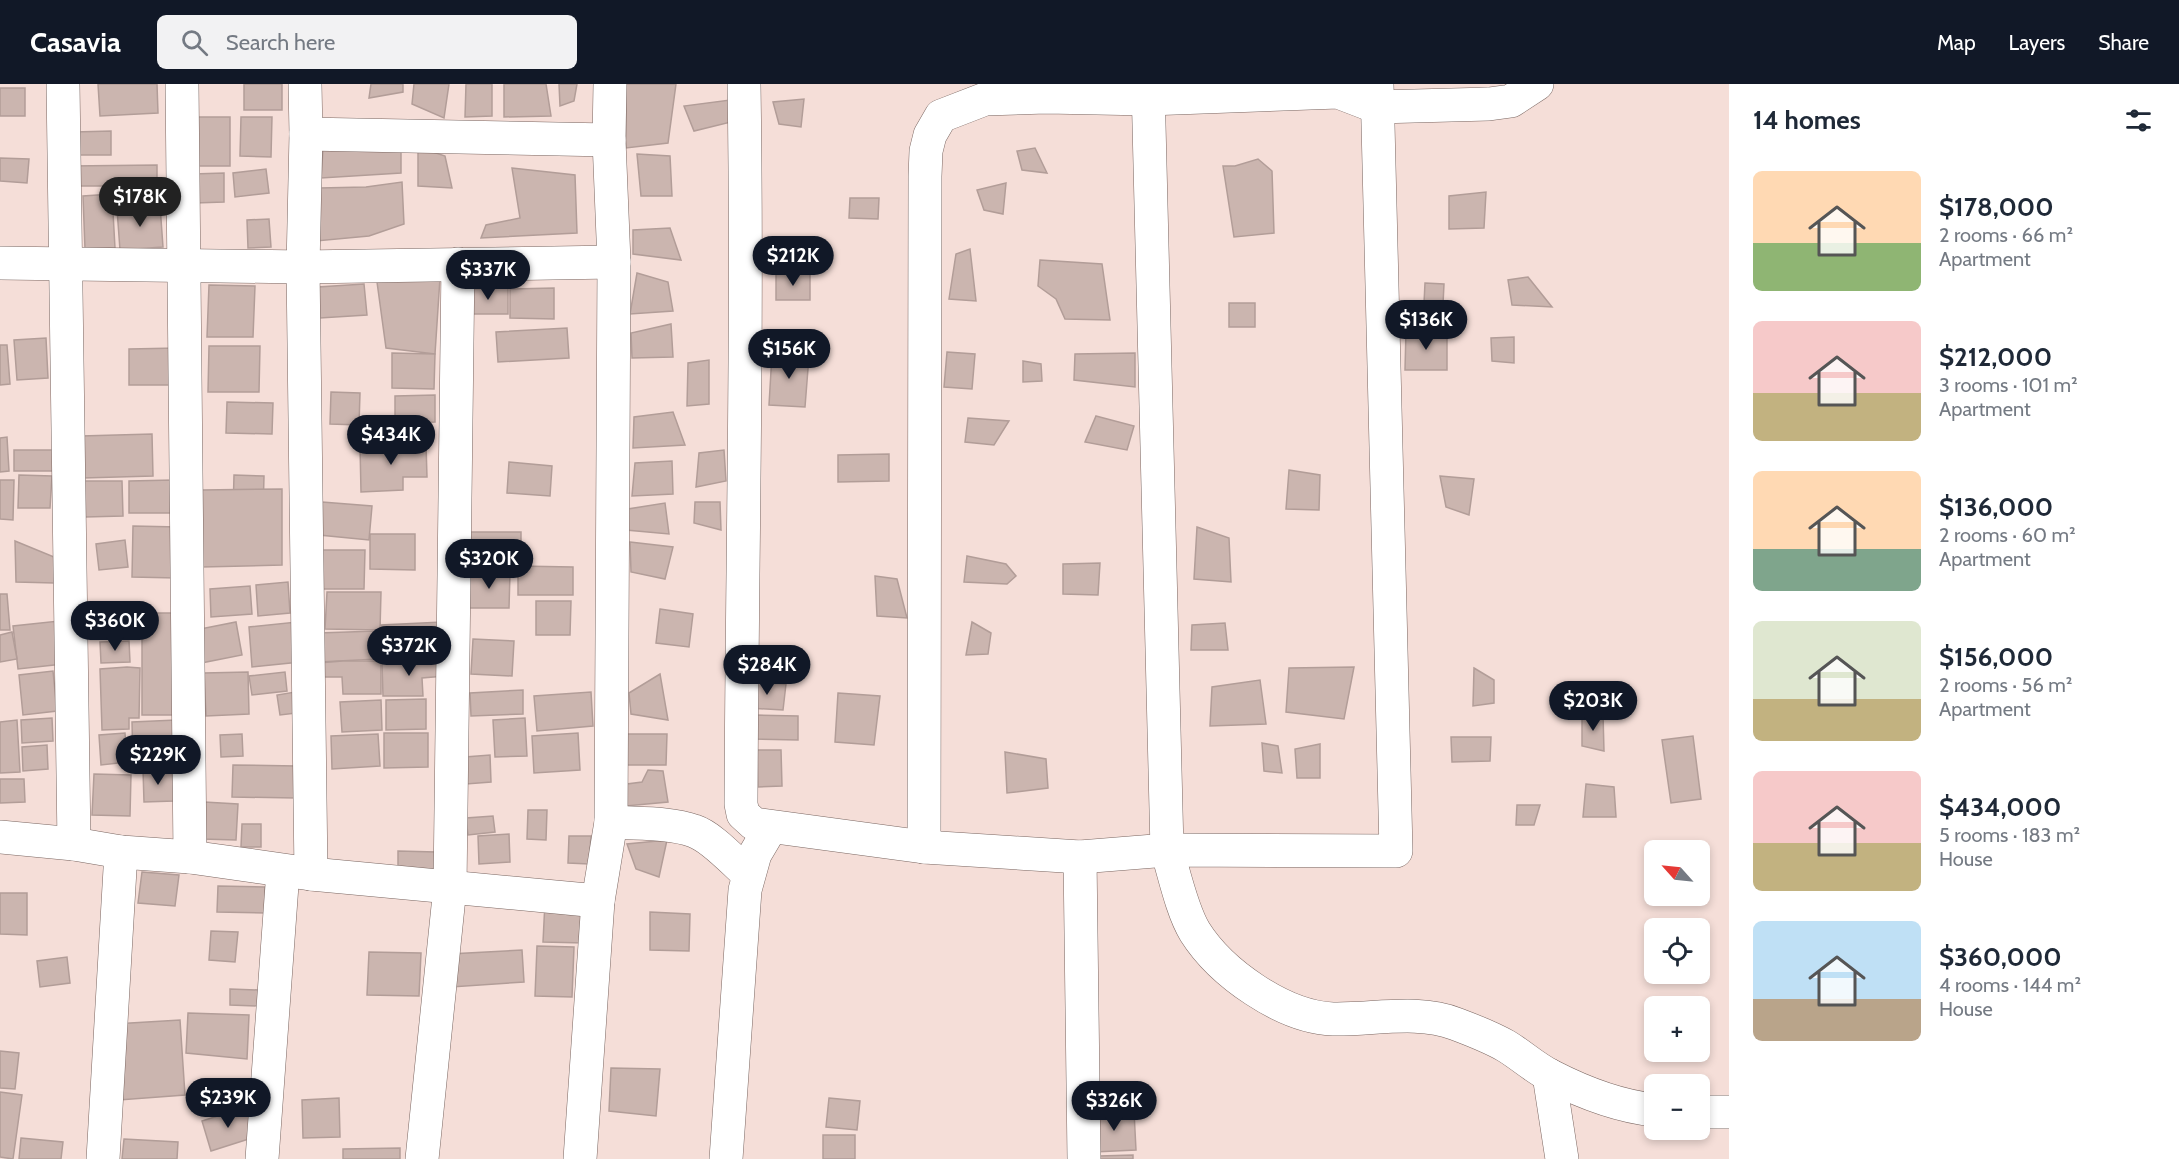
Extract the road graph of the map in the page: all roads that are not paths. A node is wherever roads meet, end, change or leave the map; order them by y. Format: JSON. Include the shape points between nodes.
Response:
{"nodes":[{"id":1,"x":63,"y":84,"type":"edge"},
{"id":2,"x":182,"y":84,"type":"edge"},
{"id":3,"x":305,"y":84,"type":"edge"},
{"id":4,"x":610,"y":84,"type":"edge"},
{"id":5,"x":744,"y":84,"type":"edge"},
{"id":6,"x":1537,"y":84,"type":"edge"},
{"id":7,"x":1343,"y":88,"type":"edge"},
{"id":8,"x":1042,"y":90,"type":"edge"},
{"id":9,"x":1148,"y":91,"type":"edge"},
{"id":10,"x":988,"y":92,"type":"edge"},
{"id":11,"x":1377,"y":96,"type":"edge"},
{"id":12,"x":306,"y":134,"type":"junction"},
{"id":13,"x":609,"y":140,"type":"junction"},
{"id":14,"x":614,"y":262,"type":"junction"},
{"id":15,"x":0,"y":263,"type":"edge"},
{"id":16,"x":458,"y":264,"type":"junction"},
{"id":17,"x":65,"y":265,"type":"junction"},
{"id":18,"x":185,"y":266,"type":"junction"},
{"id":19,"x":303,"y":267,"type":"junction"},
{"id":20,"x":611,"y":822,"type":"junction"},
{"id":21,"x":771,"y":827,"type":"junction"},
{"id":22,"x":0,"y":837,"type":"edge"},
{"id":23,"x":74,"y":844,"type":"junction"},
{"id":24,"x":924,"y":847,"type":"junction"},
{"id":25,"x":1167,"y":850,"type":"junction"},
{"id":26,"x":121,"y":852,"type":"junction"},
{"id":27,"x":190,"y":857,"type":"junction"},
{"id":28,"x":1080,"y":857,"type":"junction"},
{"id":29,"x":297,"y":872,"type":"junction"},
{"id":30,"x":748,"y":874,"type":"junction"},
{"id":31,"x":450,"y":887,"type":"junction"},
{"id":32,"x":598,"y":901,"type":"junction"},
{"id":33,"x":1550,"y":1075,"type":"junction"},
{"id":34,"x":1644,"y":1108,"type":"edge"},
{"id":35,"x":1710,"y":1112,"type":"edge"},
{"id":36,"x":1729,"y":1112,"type":"edge"},
{"id":37,"x":103,"y":1159,"type":"edge"},
{"id":38,"x":262,"y":1159,"type":"edge"},
{"id":39,"x":422,"y":1159,"type":"edge"},
{"id":40,"x":579,"y":1159,"type":"edge"},
{"id":41,"x":726,"y":1159,"type":"edge"},
{"id":42,"x":1084,"y":1159,"type":"edge"},
{"id":43,"x":1562,"y":1159,"type":"edge"}],
"edges":[{"from":1,"to":17,"type":"street"},
{"from":2,"to":18,"type":"street"},
{"from":3,"to":12,"type":"street"},
{"from":4,"to":13,"type":"street"},
{"from":5,"to":21,"type":"street","via":[[747,226],[741,804],[747,820]]},
{"from":6,"to":11,"type":"street","via":[[1502,103]]},
{"from":7,"to":9,"type":"street"},
{"from":7,"to":11,"type":"street"},
{"from":8,"to":9,"type":"street"},
{"from":8,"to":10,"type":"street"},
{"from":9,"to":25,"type":"street"},
{"from":10,"to":24,"type":"street","via":[[941,116],[926,151]]},
{"from":11,"to":25,"type":"street","via":[[1396,851]]},
{"from":12,"to":13,"type":"street"},
{"from":12,"to":19,"type":"street"},
{"from":13,"to":14,"type":"street"},
{"from":14,"to":16,"type":"street"},
{"from":14,"to":20,"type":"street"},
{"from":15,"to":17,"type":"street"},
{"from":16,"to":19,"type":"street"},
{"from":16,"to":31,"type":"street"},
{"from":17,"to":18,"type":"street"},
{"from":17,"to":23,"type":"street"},
{"from":18,"to":19,"type":"street"},
{"from":18,"to":27,"type":"street"},
{"from":19,"to":29,"type":"street"},
{"from":20,"to":30,"type":"street","via":[[696,831]]},
{"from":20,"to":32,"type":"street"},
{"from":21,"to":24,"type":"street"},
{"from":21,"to":30,"type":"street"},
{"from":22,"to":23,"type":"street"},
{"from":23,"to":26,"type":"street"},
{"from":24,"to":28,"type":"street"},
{"from":25,"to":28,"type":"street"},
{"from":25,"to":33,"type":"street","via":[[1194,931],[1220,963],[1269,999],[1331,1019],[1423,1017],[1452,1022],[1505,1046]]},
{"from":26,"to":27,"type":"street"},
{"from":26,"to":37,"type":"street"},
{"from":27,"to":29,"type":"street"},
{"from":28,"to":42,"type":"street"},
{"from":29,"to":31,"type":"street"},
{"from":29,"to":38,"type":"street"},
{"from":30,"to":41,"type":"street"},
{"from":31,"to":32,"type":"street"},
{"from":31,"to":39,"type":"street"},
{"from":32,"to":40,"type":"street"},
{"from":33,"to":34,"type":"street","via":[[1598,1097]]},
{"from":33,"to":43,"type":"street"},
{"from":35,"to":36,"type":"street"}]}
